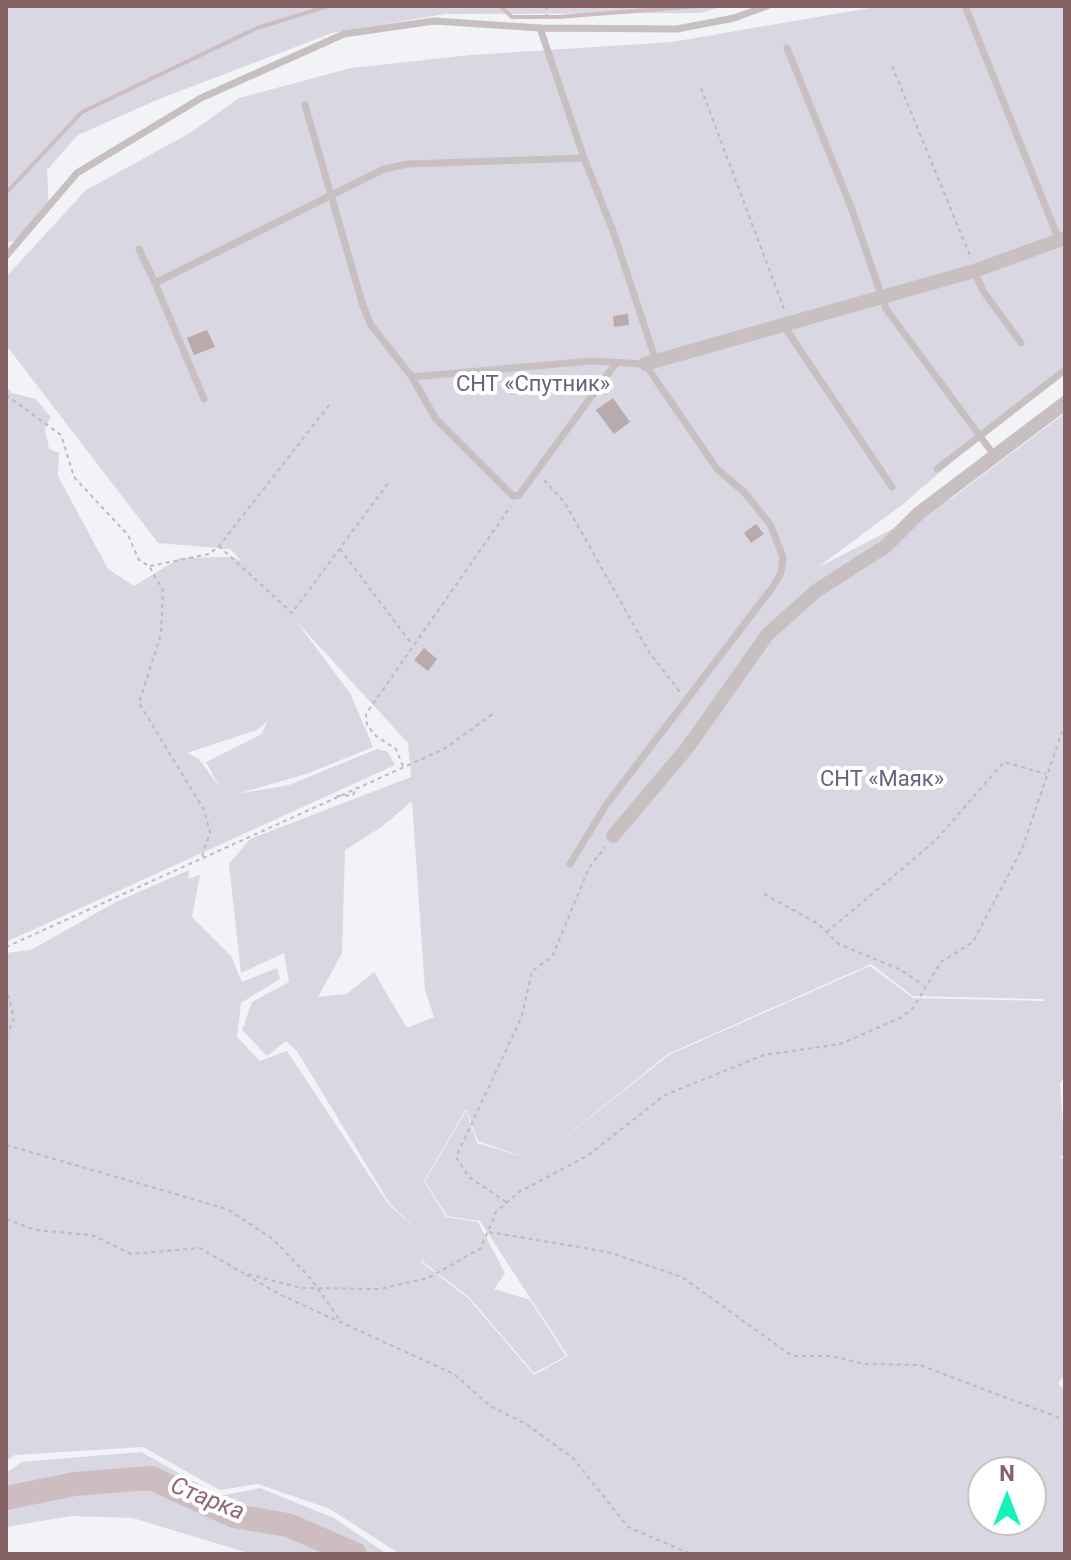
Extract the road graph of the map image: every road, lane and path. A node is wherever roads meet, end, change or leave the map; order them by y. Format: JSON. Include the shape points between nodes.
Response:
{"nodes":[{"id":1,"x":546,"y":6,"type":"edge"},
{"id":2,"x":767,"y":6,"type":"edge"},
{"id":3,"x":965,"y":6,"type":"edge"},
{"id":4,"x":547,"y":15,"type":"dead end"},
{"id":5,"x":540,"y":28,"type":"junction"},
{"id":6,"x":787,"y":48,"type":"dead end"},
{"id":7,"x":892,"y":66,"type":"dead end"},
{"id":8,"x":701,"y":88,"type":"dead end"},
{"id":9,"x":305,"y":105,"type":"dead end"},
{"id":10,"x":584,"y":158,"type":"junction"},
{"id":11,"x":331,"y":196,"type":"junction"},
{"id":12,"x":1062,"y":239,"type":"edge"},
{"id":13,"x":139,"y":249,"type":"dead end"},
{"id":14,"x":6,"y":256,"type":"edge"},
{"id":15,"x":976,"y":270,"type":"junction"},
{"id":16,"x":155,"y":283,"type":"junction"},
{"id":17,"x":882,"y":298,"type":"junction"},
{"id":18,"x":787,"y":326,"type":"junction"},
{"id":19,"x":1021,"y":343,"type":"dead end"},
{"id":20,"x":616,"y":363,"type":"junction"},
{"id":21,"x":650,"y":363,"type":"junction"},
{"id":22,"x":1065,"y":370,"type":"edge"},
{"id":23,"x":412,"y":377,"type":"junction"},
{"id":24,"x":6,"y":395,"type":"edge"},
{"id":25,"x":204,"y":399,"type":"dead end"},
{"id":26,"x":1065,"y":403,"type":"edge"},
{"id":27,"x":330,"y":404,"type":"dead end"},
{"id":28,"x":980,"y":437,"type":"junction"},
{"id":29,"x":994,"y":455,"type":"junction"},
{"id":30,"x":937,"y":469,"type":"dead end"},
{"id":31,"x":535,"y":472,"type":"junction"},
{"id":32,"x":389,"y":482,"type":"dead end"},
{"id":33,"x":892,"y":487,"type":"dead end"},
{"id":34,"x":519,"y":495,"type":"junction"},
{"id":35,"x":219,"y":546,"type":"junction"},
{"id":36,"x":339,"y":548,"type":"junction"},
{"id":37,"x":149,"y":566,"type":"junction"},
{"id":38,"x":413,"y":645,"type":"junction"},
{"id":39,"x":688,"y":696,"type":"junction"},
{"id":40,"x":494,"y":713,"type":"dead end"},
{"id":41,"x":1065,"y":723,"type":"edge"},
{"id":42,"x":404,"y":767,"type":"junction"},
{"id":43,"x":1047,"y":775,"type":"junction"},
{"id":44,"x":613,"y":836,"type":"joint"},
{"id":45,"x":202,"y":857,"type":"junction"},
{"id":46,"x":570,"y":864,"type":"dead end"},
{"id":47,"x":764,"y":894,"type":"dead end"},
{"id":48,"x":827,"y":932,"type":"junction"},
{"id":49,"x":6,"y":947,"type":"edge"},
{"id":50,"x":924,"y":985,"type":"junction"},
{"id":51,"x":6,"y":987,"type":"edge"},
{"id":52,"x":6,"y":1038,"type":"edge"},
{"id":53,"x":6,"y":1145,"type":"edge"},
{"id":54,"x":507,"y":1203,"type":"junction"},
{"id":55,"x":6,"y":1219,"type":"edge"},
{"id":56,"x":487,"y":1232,"type":"junction"},
{"id":57,"x":243,"y":1273,"type":"junction"},
{"id":58,"x":318,"y":1289,"type":"junction"},
{"id":59,"x":343,"y":1324,"type":"junction"},
{"id":60,"x":1065,"y":1420,"type":"edge"},
{"id":61,"x":691,"y":1554,"type":"edge"}],
"edges":[{"from":1,"to":4,"type":"path"},
{"from":2,"to":5,"type":"lane","via":[[677,29]]},
{"from":3,"to":12,"type":"lane"},
{"from":5,"to":10,"type":"lane"},
{"from":5,"to":14,"type":"lane","via":[[434,21],[344,34],[201,98],[77,173]]},
{"from":6,"to":17,"type":"lane"},
{"from":7,"to":15,"type":"path"},
{"from":8,"to":18,"type":"path"},
{"from":9,"to":11,"type":"lane"},
{"from":10,"to":11,"type":"lane","via":[[408,164],[384,169]]},
{"from":10,"to":21,"type":"lane","via":[[613,231]]},
{"from":11,"to":16,"type":"lane"},
{"from":11,"to":23,"type":"lane","via":[[371,325]]},
{"from":12,"to":15,"type":"street"},
{"from":13,"to":16,"type":"lane"},
{"from":15,"to":17,"type":"street"},
{"from":15,"to":19,"type":"lane","via":[[983,291]]},
{"from":16,"to":25,"type":"lane"},
{"from":17,"to":18,"type":"street"},
{"from":17,"to":28,"type":"lane"},
{"from":18,"to":21,"type":"street"},
{"from":18,"to":33,"type":"lane"},
{"from":20,"to":21,"type":"lane"},
{"from":20,"to":23,"type":"lane"},
{"from":20,"to":31,"type":"lane"},
{"from":21,"to":39,"type":"lane","via":[[717,469],[770,524],[783,557],[772,588]]},
{"from":22,"to":28,"type":"lane"},
{"from":23,"to":34,"type":"lane","via":[[435,418],[507,492]]},
{"from":24,"to":37,"type":"path","via":[[61,435],[74,477]]},
{"from":26,"to":29,"type":"street"},
{"from":27,"to":35,"type":"path"},
{"from":28,"to":29,"type":"lane"},
{"from":28,"to":30,"type":"lane"},
{"from":29,"to":44,"type":"street","via":[[886,546],[816,591],[767,635],[688,747]]},
{"from":31,"to":34,"type":"lane"},
{"from":31,"to":39,"type":"path","via":[[565,503],[674,689]]},
{"from":32,"to":36,"type":"path"},
{"from":34,"to":38,"type":"path"},
{"from":35,"to":36,"type":"path","via":[[292,613]]},
{"from":35,"to":37,"type":"path","via":[[209,554]]},
{"from":36,"to":38,"type":"path"},
{"from":37,"to":45,"type":"path","via":[[163,590],[161,634],[139,703],[204,810],[210,832]]},
{"from":38,"to":42,"type":"path","via":[[366,714],[367,725],[396,749]]},
{"from":39,"to":46,"type":"lane","via":[[606,805]]},
{"from":40,"to":42,"type":"path","via":[[444,749]]},
{"from":41,"to":43,"type":"path"},
{"from":42,"to":45,"type":"path"},
{"from":43,"to":48,"type":"path","via":[[1004,762],[935,841]]},
{"from":43,"to":50,"type":"path","via":[[1022,849],[973,942],[941,962]]},
{"from":44,"to":54,"type":"path","via":[[589,868],[552,957],[532,971],[522,1016],[456,1157],[469,1177]]},
{"from":45,"to":49,"type":"path"},
{"from":47,"to":48,"type":"path"},
{"from":48,"to":50,"type":"path","via":[[839,944]]},
{"from":50,"to":54,"type":"path","via":[[913,1008],[900,1018],[840,1044],[764,1055],[665,1095],[587,1156]]},
{"from":51,"to":52,"type":"path","via":[[14,1018]]},
{"from":53,"to":58,"type":"path","via":[[227,1209],[273,1239]]},
{"from":54,"to":56,"type":"path"},
{"from":55,"to":57,"type":"path","via":[[35,1230],[92,1235],[131,1254],[200,1248]]},
{"from":56,"to":58,"type":"path","via":[[481,1248],[408,1285]]},
{"from":56,"to":60,"type":"path","via":[[608,1252],[682,1277],[792,1356],[920,1365]]},
{"from":57,"to":58,"type":"path"},
{"from":57,"to":59,"type":"path"},
{"from":58,"to":59,"type":"path"},
{"from":59,"to":61,"type":"path","via":[[454,1374],[490,1406],[573,1458],[628,1527]]}]}
